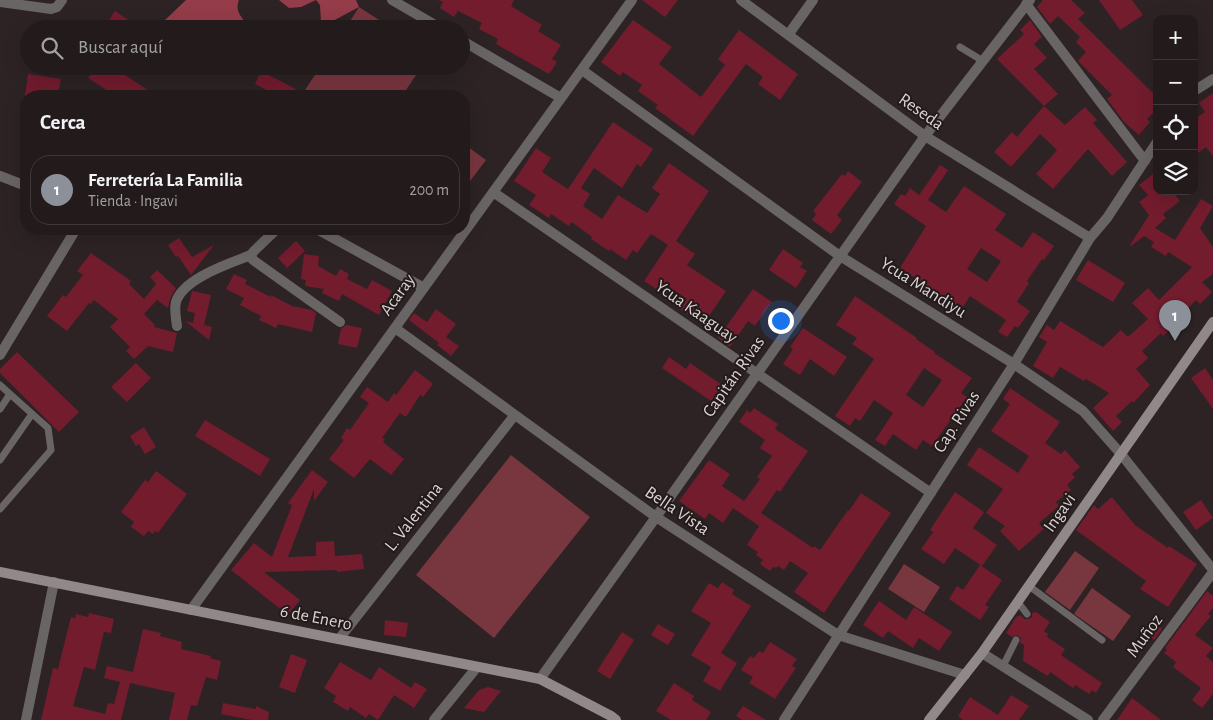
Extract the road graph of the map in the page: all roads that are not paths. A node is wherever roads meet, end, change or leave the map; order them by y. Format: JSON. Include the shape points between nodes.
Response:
{"nodes":[{"id":1,"x":392,"y":0,"type":"edge"},
{"id":2,"x":632,"y":0,"type":"edge"},
{"id":3,"x":741,"y":0,"type":"edge"},
{"id":4,"x":813,"y":0,"type":"edge"},
{"id":5,"x":62,"y":1,"type":"edge"},
{"id":6,"x":0,"y":2,"type":"edge"},
{"id":7,"x":1028,"y":2,"type":"edge"},
{"id":8,"x":426,"y":20,"type":"edge"},
{"id":9,"x":788,"y":36,"type":"junction"},
{"id":10,"x":470,"y":45,"type":"edge"},
{"id":11,"x":960,"y":47,"type":"dead end"},
{"id":12,"x":982,"y":61,"type":"junction"},
{"id":13,"x":582,"y":70,"type":"junction"},
{"id":14,"x":1213,"y":79,"type":"edge"},
{"id":15,"x":1198,"y":89,"type":"edge"},
{"id":16,"x":561,"y":98,"type":"junction"},
{"id":17,"x":925,"y":136,"type":"junction"},
{"id":18,"x":1153,"y":148,"type":"edge"},
{"id":19,"x":1145,"y":161,"type":"junction"},
{"id":20,"x":0,"y":176,"type":"edge"},
{"id":21,"x":20,"y":184,"type":"edge"},
{"id":22,"x":493,"y":192,"type":"junction"},
{"id":23,"x":470,"y":224,"type":"edge"},
{"id":24,"x":72,"y":235,"type":"edge"},
{"id":25,"x":271,"y":235,"type":"edge"},
{"id":26,"x":328,"y":235,"type":"edge"},
{"id":27,"x":462,"y":235,"type":"edge"},
{"id":28,"x":1090,"y":238,"type":"junction"},
{"id":29,"x":251,"y":255,"type":"junction"},
{"id":30,"x":840,"y":256,"type":"junction"},
{"id":31,"x":424,"y":288,"type":"junction"},
{"id":32,"x":340,"y":322,"type":"dead end"},
{"id":33,"x":1213,"y":322,"type":"edge"},
{"id":34,"x":177,"y":326,"type":"dead end"},
{"id":35,"x":394,"y":328,"type":"junction"},
{"id":36,"x":0,"y":355,"type":"edge"},
{"id":37,"x":1014,"y":364,"type":"junction"},
{"id":38,"x":756,"y":374,"type":"junction"},
{"id":39,"x":0,"y":385,"type":"edge"},
{"id":40,"x":10,"y":394,"type":"junction"},
{"id":41,"x":0,"y":409,"type":"edge"},
{"id":42,"x":32,"y":414,"type":"junction"},
{"id":43,"x":514,"y":416,"type":"junction"},
{"id":44,"x":1120,"y":454,"type":"junction"},
{"id":45,"x":0,"y":460,"type":"edge"},
{"id":46,"x":931,"y":493,"type":"junction"},
{"id":47,"x":0,"y":509,"type":"edge"},
{"id":48,"x":656,"y":517,"type":"junction"},
{"id":49,"x":1213,"y":571,"type":"edge"},
{"id":50,"x":0,"y":572,"type":"edge"},
{"id":51,"x":54,"y":582,"type":"junction"},
{"id":52,"x":1029,"y":586,"type":"junction"},
{"id":53,"x":1018,"y":602,"type":"junction"},
{"id":54,"x":191,"y":610,"type":"junction"},
{"id":55,"x":1027,"y":614,"type":"dead end"},
{"id":56,"x":838,"y":635,"type":"junction"},
{"id":57,"x":339,"y":639,"type":"junction"},
{"id":58,"x":1016,"y":640,"type":"dead end"},
{"id":59,"x":1102,"y":640,"type":"dead end"},
{"id":60,"x":982,"y":653,"type":"junction"},
{"id":61,"x":1003,"y":666,"type":"junction"},
{"id":62,"x":477,"y":667,"type":"junction"},
{"id":63,"x":965,"y":675,"type":"junction"},
{"id":64,"x":540,"y":679,"type":"junction"},
{"id":65,"x":611,"y":719,"type":"edge"},
{"id":66,"x":26,"y":720,"type":"edge"},
{"id":67,"x":434,"y":720,"type":"edge"},
{"id":68,"x":784,"y":720,"type":"edge"},
{"id":69,"x":929,"y":720,"type":"edge"},
{"id":70,"x":1088,"y":720,"type":"edge"},
{"id":71,"x":1103,"y":720,"type":"edge"}],
"edges":[{"from":1,"to":8,"type":"street"},
{"from":2,"to":13,"type":"street","name":"Acaray"},
{"from":3,"to":9,"type":"street","name":"Reseda"},
{"from":4,"to":9,"type":"street"},
{"from":5,"to":6,"type":"street","via":[[51,9]]},
{"from":7,"to":12,"type":"street","name":"Capitán Rivas"},
{"from":7,"to":19,"type":"street"},
{"from":9,"to":17,"type":"street","name":"Reseda"},
{"from":10,"to":16,"type":"street"},
{"from":11,"to":12,"type":"lane"},
{"from":12,"to":17,"type":"street","name":"Capitán Rivas"},
{"from":13,"to":16,"type":"street","name":"Acaray"},
{"from":13,"to":30,"type":"street","name":"Ycua Mandiyu"},
{"from":14,"to":15,"type":"street"},
{"from":16,"to":22,"type":"street","name":"Acaray"},
{"from":17,"to":28,"type":"street","name":"Reseda"},
{"from":17,"to":30,"type":"street","name":"Capitán Rivas"},
{"from":18,"to":19,"type":"street","name":"Cap. Rivas"},
{"from":19,"to":28,"type":"street","name":"Cap. Rivas"},
{"from":20,"to":21,"type":"street"},
{"from":22,"to":23,"type":"street","name":"Acaray"},
{"from":22,"to":38,"type":"street","name":"Ycua Kaaguay"},
{"from":24,"to":36,"type":"street"},
{"from":25,"to":29,"type":"street"},
{"from":26,"to":31,"type":"street"},
{"from":27,"to":31,"type":"street","name":"Acaray"},
{"from":28,"to":37,"type":"street","name":"Cap. Rivas"},
{"from":29,"to":32,"type":"street","via":[[253,260]]},
{"from":29,"to":34,"type":"street","via":[[206,273],[187,286],[177,300]]},
{"from":30,"to":37,"type":"street","name":"Ycua Mandiyu"},
{"from":30,"to":38,"type":"street","name":"Capitán Rivas"},
{"from":31,"to":35,"type":"street","name":"Acaray"},
{"from":33,"to":44,"type":"main road","name":"Ingavi"},
{"from":35,"to":43,"type":"street","name":"Bella Vista"},
{"from":35,"to":54,"type":"street","name":"Acaray"},
{"from":37,"to":44,"type":"street","name":"Ycua Mandiyu","via":[[1083,412]]},
{"from":37,"to":46,"type":"street","name":"Cap. Rivas"},
{"from":38,"to":46,"type":"street","name":"Ycua Kaaguay"},
{"from":38,"to":48,"type":"street","name":"Capitán Rivas"},
{"from":39,"to":40,"type":"lane"},
{"from":40,"to":41,"type":"lane"},
{"from":40,"to":42,"type":"lane"},
{"from":42,"to":45,"type":"lane"},
{"from":42,"to":47,"type":"lane","via":[[48,428],[51,450]]},
{"from":43,"to":48,"type":"street","name":"Bella Vista"},
{"from":43,"to":57,"type":"street","name":"L. Valentina"},
{"from":44,"to":49,"type":"street","name":"Ycua Mandiyu"},
{"from":44,"to":52,"type":"main road","name":"Ingavi"},
{"from":46,"to":56,"type":"street","name":"Cap. Rivas"},
{"from":48,"to":56,"type":"street","name":"Bella Vista"},
{"from":48,"to":64,"type":"street","name":"Capitán Rivas"},
{"from":49,"to":71,"type":"street","name":"Muñoz"},
{"from":50,"to":51,"type":"main road","name":"6 de Enero"},
{"from":51,"to":54,"type":"main road","name":"6 de Enero"},
{"from":51,"to":66,"type":"street"},
{"from":52,"to":53,"type":"main road","name":"Ingavi"},
{"from":52,"to":59,"type":"lane"},
{"from":53,"to":55,"type":"lane"},
{"from":53,"to":60,"type":"main road","name":"Ingavi"},
{"from":54,"to":57,"type":"main road","name":"6 de Enero"},
{"from":56,"to":63,"type":"street","name":"Bella Vista"},
{"from":56,"to":68,"type":"street","name":"Cap. Rivas"},
{"from":57,"to":62,"type":"main road","name":"6 de Enero"},
{"from":58,"to":61,"type":"lane"},
{"from":60,"to":61,"type":"street"},
{"from":60,"to":63,"type":"main road","name":"Ingavi"},
{"from":61,"to":70,"type":"street"},
{"from":62,"to":64,"type":"main road","name":"6 de Enero"},
{"from":62,"to":67,"type":"street"},
{"from":63,"to":69,"type":"main road","name":"Ingavi"},
{"from":64,"to":65,"type":"main road","name":"6 de Enero"}]}
